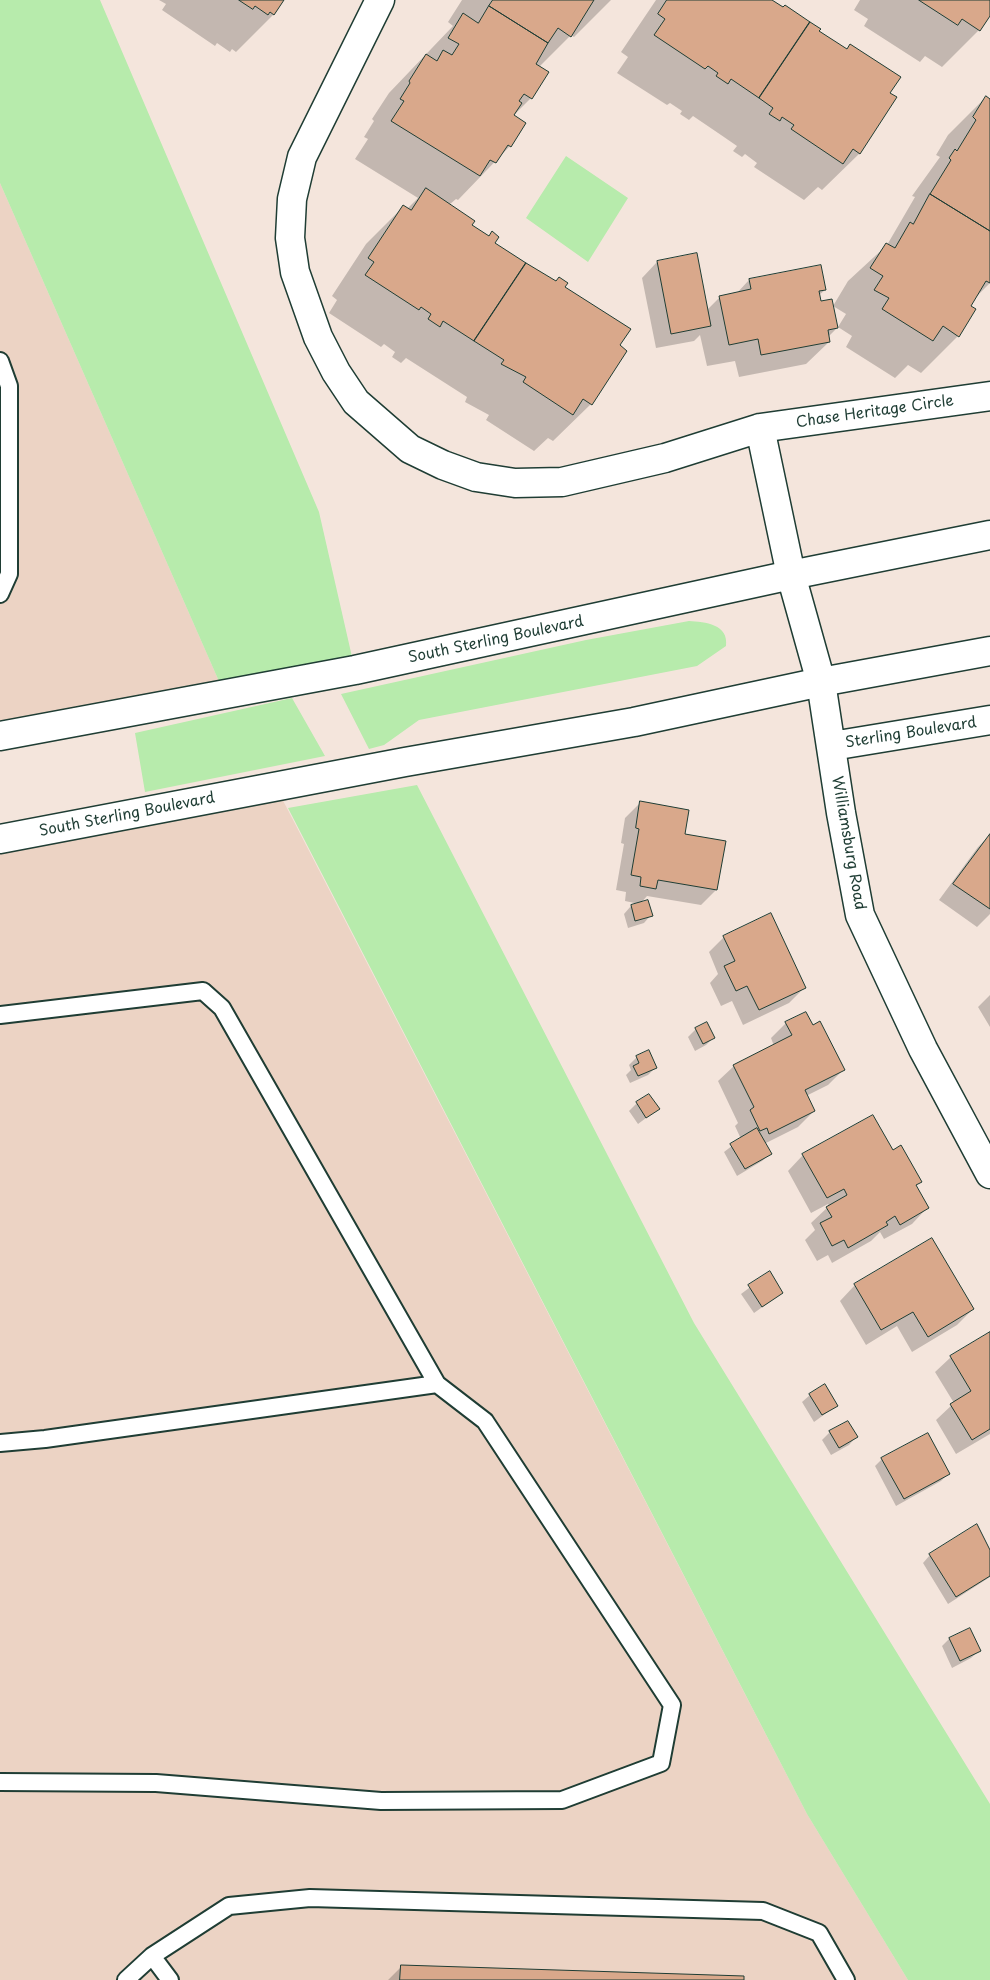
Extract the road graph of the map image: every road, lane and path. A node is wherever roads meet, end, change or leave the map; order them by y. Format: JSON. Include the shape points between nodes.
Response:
{"nodes":[{"id":1,"x":380,"y":0,"type":"edge"},
{"id":2,"x":0,"y":362,"type":"edge"},
{"id":3,"x":990,"y":396,"type":"edge"},
{"id":4,"x":760,"y":428,"type":"junction"},
{"id":5,"x":990,"y":535,"type":"edge"},
{"id":6,"x":791,"y":575,"type":"junction"},
{"id":7,"x":0,"y":594,"type":"edge"},
{"id":8,"x":990,"y":651,"type":"edge"},
{"id":9,"x":821,"y":682,"type":"junction"},
{"id":10,"x":990,"y":720,"type":"edge"},
{"id":11,"x":0,"y":736,"type":"edge"},
{"id":12,"x":832,"y":746,"type":"junction"},
{"id":13,"x":0,"y":839,"type":"edge"},
{"id":14,"x":0,"y":1015,"type":"edge"},
{"id":15,"x":990,"y":1174,"type":"edge"},
{"id":16,"x":437,"y":1384,"type":"junction"},
{"id":17,"x":0,"y":1442,"type":"edge"},
{"id":18,"x":0,"y":1782,"type":"edge"},
{"id":19,"x":152,"y":1956,"type":"junction"},
{"id":20,"x":126,"y":1980,"type":"edge"},
{"id":21,"x":170,"y":1980,"type":"edge"},
{"id":22,"x":846,"y":1980,"type":"edge"}],
"edges":[{"from":1,"to":4,"type":"street","name":"Chase Heritage Circle","via":[[302,157],[292,198],[290,238],[296,272],[318,337],[356,402],[410,449],[476,477],[515,483],[562,482],[665,458]]},
{"from":2,"to":7,"type":"lane","via":[[9,386],[9,574]]},
{"from":3,"to":4,"type":"street","name":"Chase Heritage Circle"},
{"from":4,"to":6,"type":"street"},
{"from":5,"to":6,"type":"street","name":"South Sterling Boulevard"},
{"from":6,"to":9,"type":"street","name":"Williamsburg Road"},
{"from":6,"to":11,"type":"street","name":"South Sterling Boulevard","via":[[355,670]]},
{"from":8,"to":9,"type":"street","name":"South Sterling Boulevard"},
{"from":9,"to":12,"type":"street","name":"Williamsburg Road"},
{"from":9,"to":13,"type":"street","name":"South Sterling Boulevard","via":[[634,722]]},
{"from":10,"to":12,"type":"street","name":"Sterling Boulevard"},
{"from":12,"to":15,"type":"street","name":"Williamsburg Road","via":[[860,916],[923,1049]]},
{"from":14,"to":16,"type":"lane","via":[[202,991],[222,1008]]},
{"from":16,"to":17,"type":"lane","via":[[45,1439]]},
{"from":16,"to":18,"type":"lane","via":[[485,1420],[672,1705],[661,1763],[562,1800],[381,1801],[156,1783]]},
{"from":19,"to":20,"type":"lane"},
{"from":19,"to":21,"type":"lane"},
{"from":19,"to":22,"type":"lane","via":[[229,1906],[310,1898],[762,1911],[818,1933]]}]}
